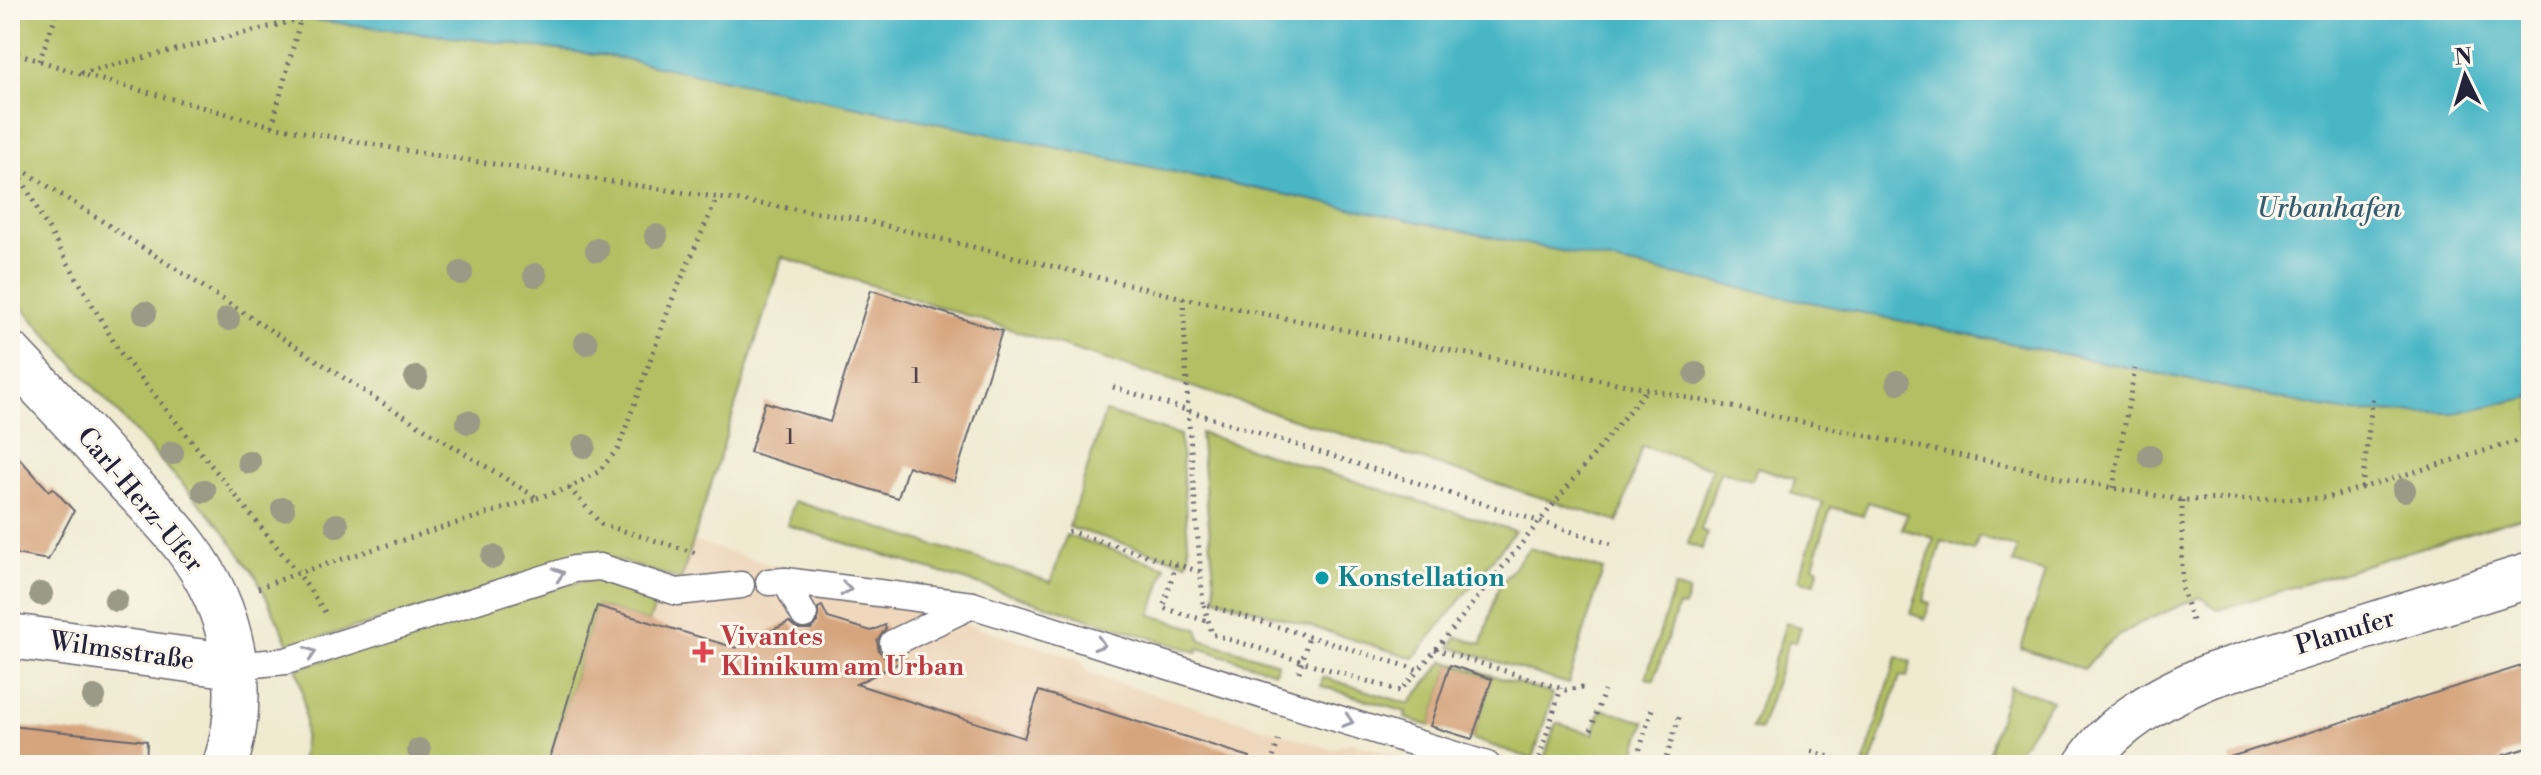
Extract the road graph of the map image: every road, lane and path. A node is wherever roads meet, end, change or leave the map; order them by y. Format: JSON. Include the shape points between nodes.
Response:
{"nodes":[{"id":1,"x":58,"y":10,"type":"edge"},
{"id":2,"x":303,"y":10,"type":"edge"},
{"id":3,"x":302,"y":19,"type":"junction"},
{"id":4,"x":10,"y":51,"type":"edge"},
{"id":5,"x":39,"y":61,"type":"junction"},
{"id":6,"x":80,"y":74,"type":"junction"},
{"id":7,"x":272,"y":126,"type":"junction"},
{"id":8,"x":12,"y":161,"type":"edge"},
{"id":9,"x":717,"y":198,"type":"junction"},
{"id":10,"x":1183,"y":298,"type":"junction"},
{"id":11,"x":10,"y":354,"type":"edge"},
{"id":12,"x":2135,"y":369,"type":"dead end"},
{"id":13,"x":1113,"y":387,"type":"dead end"},
{"id":14,"x":1647,"y":389,"type":"junction"},
{"id":15,"x":2373,"y":394,"type":"dead end"},
{"id":16,"x":1188,"y":410,"type":"junction"},
{"id":17,"x":2531,"y":437,"type":"edge"},
{"id":18,"x":569,"y":488,"type":"junction"},
{"id":19,"x":2113,"y":488,"type":"junction"},
{"id":20,"x":2362,"y":489,"type":"junction"},
{"id":21,"x":537,"y":498,"type":"junction"},
{"id":22,"x":2182,"y":500,"type":"junction"},
{"id":23,"x":1539,"y":520,"type":"junction"},
{"id":24,"x":1068,"y":531,"type":"dead end"},
{"id":25,"x":1611,"y":544,"type":"dead end"},
{"id":26,"x":703,"y":555,"type":"dead end"},
{"id":27,"x":1176,"y":564,"type":"junction"},
{"id":28,"x":1201,"y":572,"type":"junction"},
{"id":29,"x":298,"y":573,"type":"junction"},
{"id":30,"x":2531,"y":575,"type":"edge"},
{"id":31,"x":741,"y":585,"type":"dead end"},
{"id":32,"x":257,"y":588,"type":"dead end"},
{"id":33,"x":1203,"y":604,"type":"junction"},
{"id":34,"x":972,"y":605,"type":"junction"},
{"id":35,"x":804,"y":615,"type":"dead end"},
{"id":36,"x":1207,"y":621,"type":"junction"},
{"id":37,"x":2193,"y":624,"type":"dead end"},
{"id":38,"x":10,"y":636,"type":"edge"},
{"id":39,"x":1309,"y":636,"type":"junction"},
{"id":40,"x":346,"y":641,"type":"junction"},
{"id":41,"x":893,"y":643,"type":"dead end"},
{"id":42,"x":1435,"y":649,"type":"junction"},
{"id":43,"x":1304,"y":653,"type":"dead end"},
{"id":44,"x":235,"y":666,"type":"junction"},
{"id":45,"x":1419,"y":670,"type":"junction"},
{"id":46,"x":1588,"y":686,"type":"dead end"},
{"id":47,"x":1561,"y":688,"type":"junction"},
{"id":48,"x":1604,"y":691,"type":"dead end"},
{"id":49,"x":1653,"y":706,"type":"dead end"},
{"id":50,"x":1680,"y":714,"type":"dead end"},
{"id":51,"x":1591,"y":730,"type":"dead end"},
{"id":52,"x":1811,"y":751,"type":"dead end"},
{"id":53,"x":1840,"y":763,"type":"edge"},
{"id":54,"x":225,"y":765,"type":"edge"},
{"id":55,"x":1487,"y":765,"type":"edge"},
{"id":56,"x":1537,"y":765,"type":"edge"},
{"id":57,"x":1635,"y":765,"type":"edge"},
{"id":58,"x":1664,"y":765,"type":"edge"},
{"id":59,"x":1855,"y":765,"type":"edge"},
{"id":60,"x":2086,"y":765,"type":"edge"}],
"edges":[{"from":1,"to":5,"type":"path"},
{"from":2,"to":3,"type":"path"},
{"from":3,"to":6,"type":"path"},
{"from":3,"to":7,"type":"path"},
{"from":4,"to":5,"type":"path"},
{"from":5,"to":6,"type":"path"},
{"from":6,"to":7,"type":"path"},
{"from":7,"to":9,"type":"path"},
{"from":8,"to":21,"type":"path"},
{"from":8,"to":29,"type":"path","via":[[119,351]]},
{"from":9,"to":10,"type":"path","via":[[854,218]]},
{"from":9,"to":18,"type":"path","via":[[672,300],[618,449],[598,472]]},
{"from":10,"to":14,"type":"path"},
{"from":10,"to":16,"type":"path"},
{"from":11,"to":44,"type":"street","name":"Carl-Herz-Ufer","via":[[201,568],[228,628]]},
{"from":12,"to":19,"type":"path"},
{"from":13,"to":16,"type":"path"},
{"from":14,"to":19,"type":"path"},
{"from":14,"to":23,"type":"path"},
{"from":15,"to":20,"type":"path"},
{"from":16,"to":23,"type":"path"},
{"from":16,"to":28,"type":"path"},
{"from":17,"to":20,"type":"path"},
{"from":18,"to":21,"type":"path"},
{"from":18,"to":26,"type":"path","via":[[601,524]]},
{"from":19,"to":22,"type":"path"},
{"from":20,"to":22,"type":"path","via":[[2327,498]]},
{"from":21,"to":29,"type":"path"},
{"from":22,"to":37,"type":"path","via":[[2182,589]]},
{"from":23,"to":25,"type":"path"},
{"from":23,"to":42,"type":"path"},
{"from":24,"to":27,"type":"path"},
{"from":27,"to":28,"type":"path"},
{"from":27,"to":36,"type":"path","via":[[1163,608]]},
{"from":28,"to":33,"type":"path"},
{"from":29,"to":32,"type":"path"},
{"from":29,"to":40,"type":"path"},
{"from":30,"to":60,"type":"street","name":"Planufer","via":[[2225,670],[2163,698],[2117,727]]},
{"from":40,"to":31,"type":"lane","one_way":true,"via":[[574,569],[600,567],[677,592]]},
{"from":33,"to":36,"type":"path"},
{"from":33,"to":39,"type":"path"},
{"from":35,"to":34,"type":"lane","one_way":true,"via":[[777,581]]},
{"from":34,"to":41,"type":"lane"},
{"from":34,"to":55,"type":"lane","one_way":true},
{"from":36,"to":45,"type":"path","via":[[1212,634],[1400,691]]},
{"from":38,"to":44,"type":"street","name":"Wilmsstraße"},
{"from":39,"to":43,"type":"path"},
{"from":39,"to":45,"type":"path"},
{"from":44,"to":40,"type":"lane","one_way":true,"via":[[286,661]]},
{"from":42,"to":45,"type":"path"},
{"from":42,"to":47,"type":"path"},
{"from":44,"to":54,"type":"street","name":"Carl-Herz-Ufer","via":[[238,703]]},
{"from":46,"to":47,"type":"path"},
{"from":47,"to":56,"type":"path"},
{"from":48,"to":51,"type":"path"},
{"from":49,"to":57,"type":"path"},
{"from":50,"to":58,"type":"path"},
{"from":52,"to":53,"type":"path"},
{"from":53,"to":59,"type":"path"}]}
